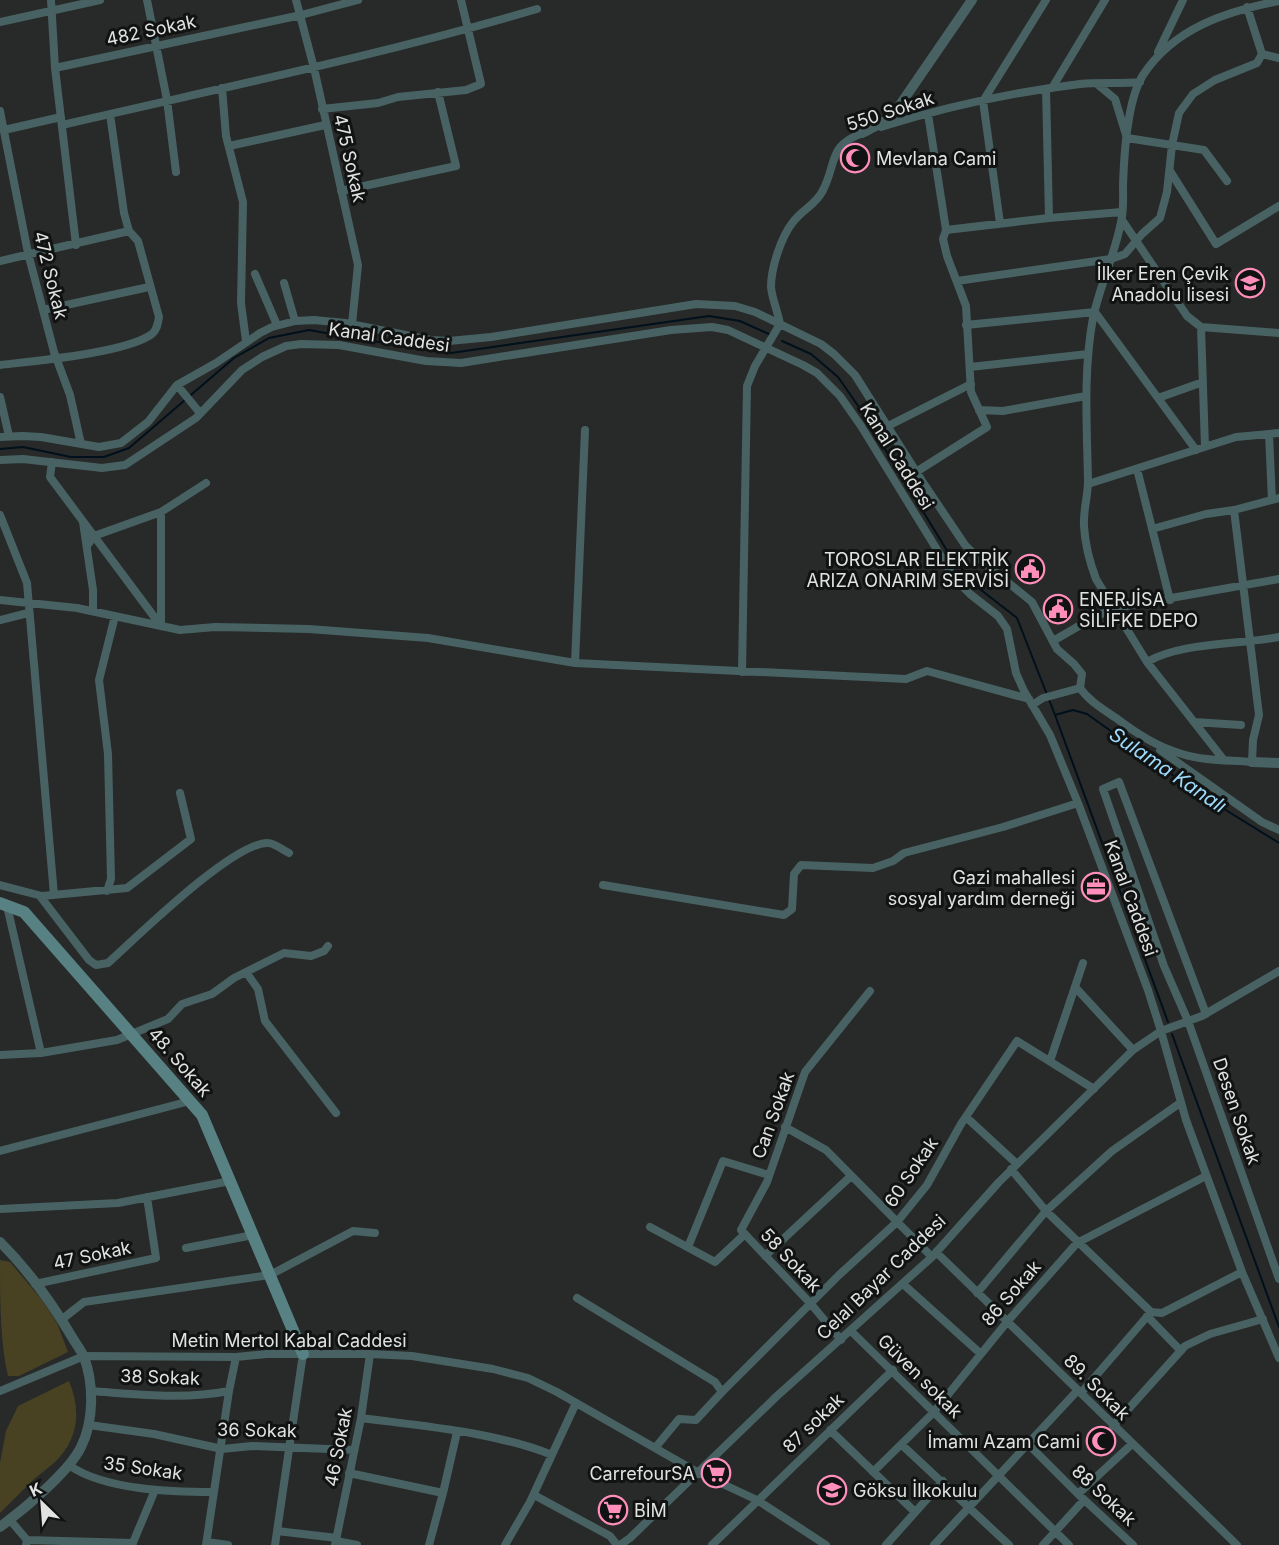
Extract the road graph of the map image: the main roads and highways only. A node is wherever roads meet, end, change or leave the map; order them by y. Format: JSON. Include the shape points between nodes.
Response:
{"nodes":[{"id":1,"x":4,"y":904,"type":"edge"},
{"id":2,"x":303,"y":1354,"type":"road end"}],
"edges":[{"from":1,"to":2,"type":"main road","name":"48. Sokak","via":[[24,912],[202,1115]]}]}
